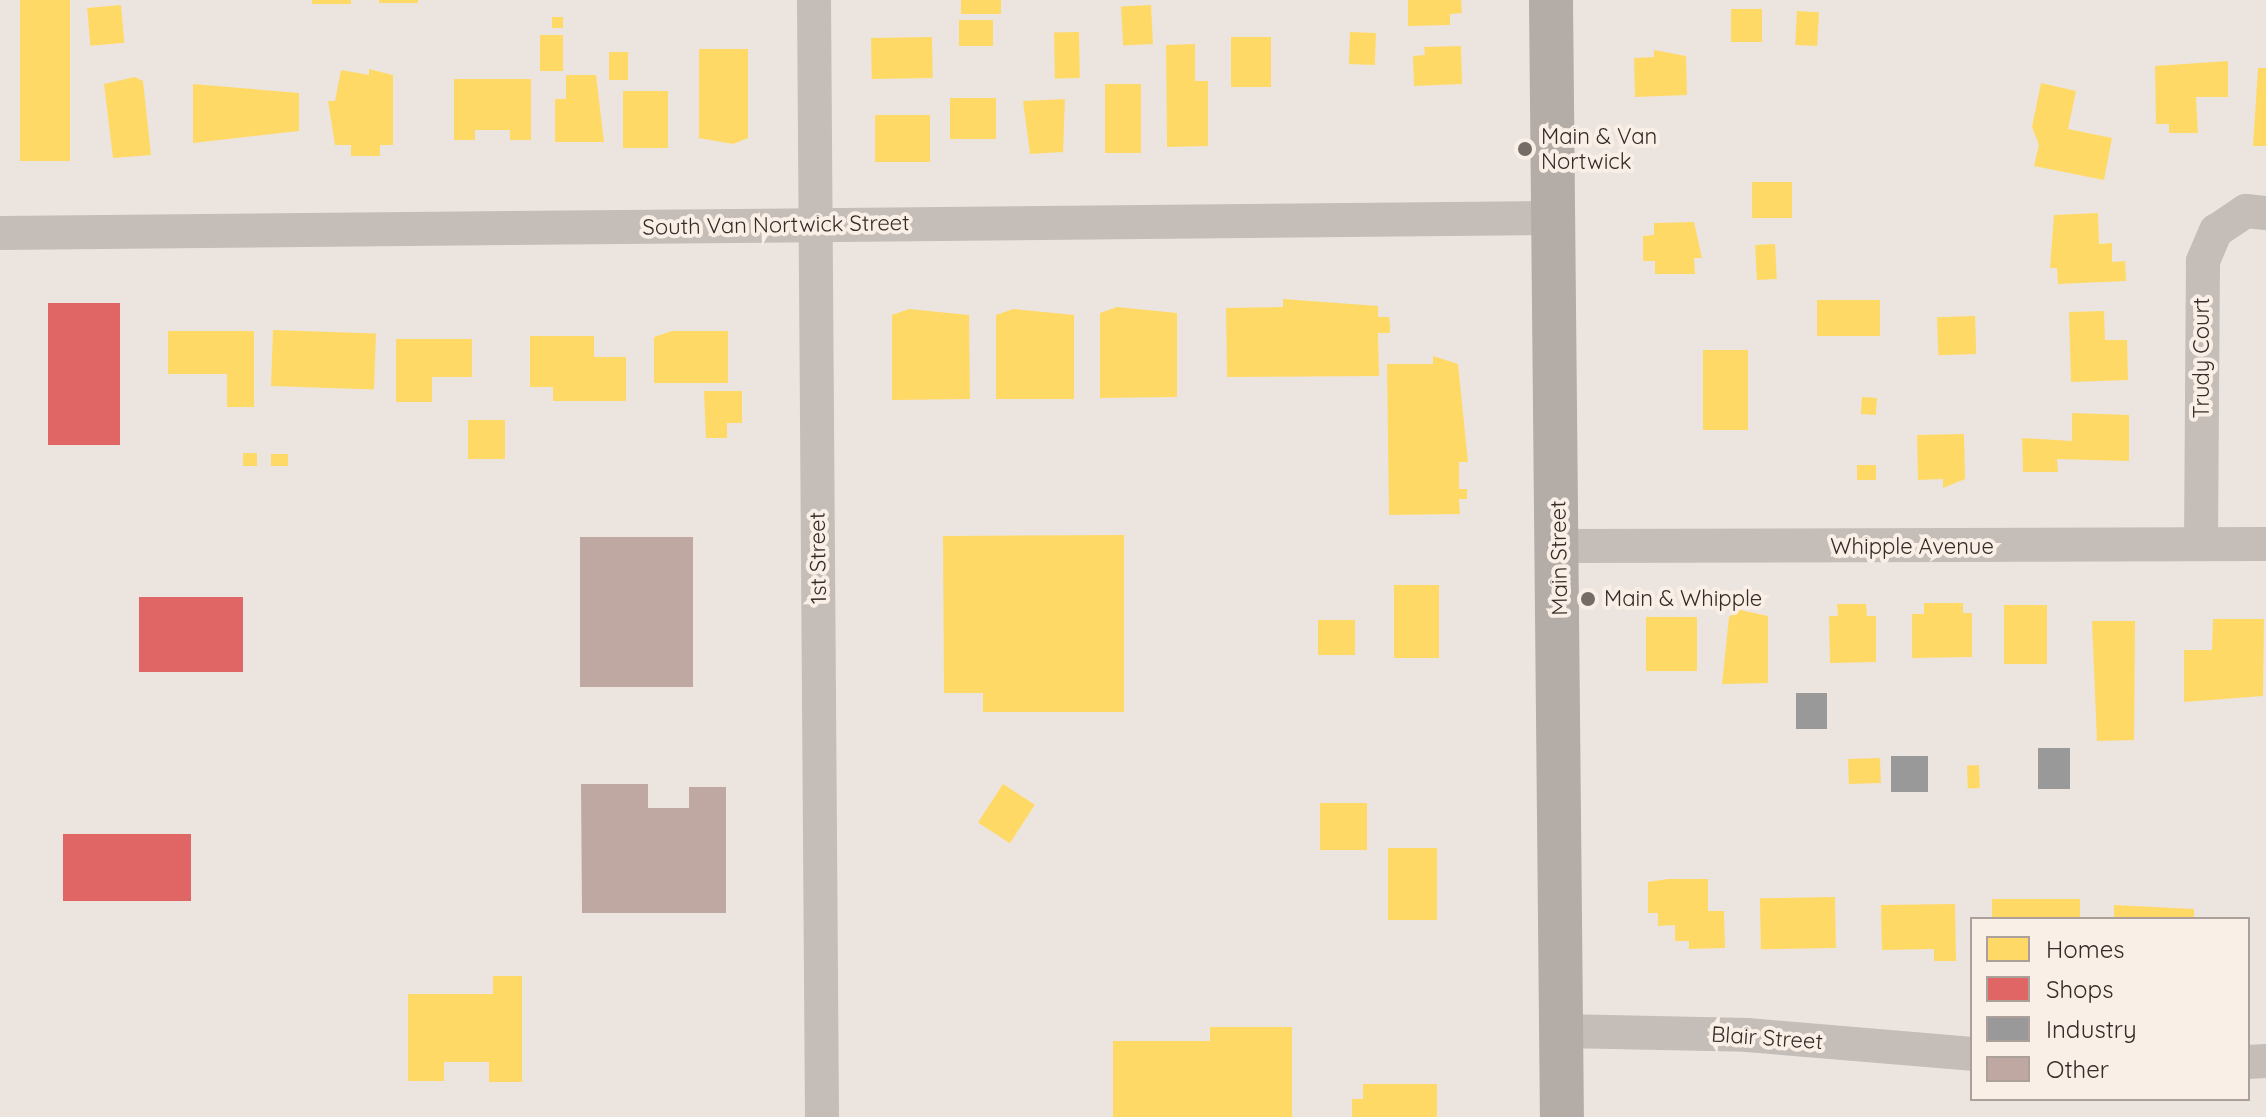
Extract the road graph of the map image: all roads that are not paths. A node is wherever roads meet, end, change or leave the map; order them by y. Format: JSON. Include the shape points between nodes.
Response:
{"nodes":[{"id":1,"x":814,"y":0,"type":"edge"},
{"id":2,"x":1551,"y":0,"type":"edge"},
{"id":3,"x":2266,"y":213,"type":"edge"},
{"id":4,"x":1551,"y":218,"type":"junction"},
{"id":5,"x":816,"y":225,"type":"junction"},
{"id":6,"x":0,"y":233,"type":"edge"},
{"id":7,"x":2201,"y":544,"type":"junction"},
{"id":8,"x":2266,"y":544,"type":"edge"},
{"id":9,"x":1559,"y":546,"type":"junction"},
{"id":10,"x":1562,"y":1031,"type":"junction"},
{"id":11,"x":1970,"y":1054,"type":"edge"},
{"id":12,"x":822,"y":1117,"type":"edge"},
{"id":13,"x":1562,"y":1117,"type":"edge"}],
"edges":[{"from":1,"to":5,"type":"street","name":"1st Street"},
{"from":2,"to":4,"type":"main road","name":"Main Street"},
{"from":3,"to":7,"type":"street","name":"Trudy Court","via":[[2246,211],[2216,231],[2203,261]]},
{"from":4,"to":5,"type":"street","name":"South Van Nortwick Street"},
{"from":4,"to":9,"type":"main road","name":"Main Street"},
{"from":5,"to":6,"type":"street","name":"South Van Nortwick Street"},
{"from":5,"to":12,"type":"street","name":"1st Street"},
{"from":7,"to":8,"type":"street","name":"Whipple Avenue"},
{"from":7,"to":9,"type":"street","name":"Whipple Avenue"},
{"from":9,"to":10,"type":"main road","name":"Main Street"},
{"from":10,"to":11,"type":"street","name":"Blair Street","via":[[1747,1035]]},
{"from":10,"to":13,"type":"main road","name":"Main Street"}]}
